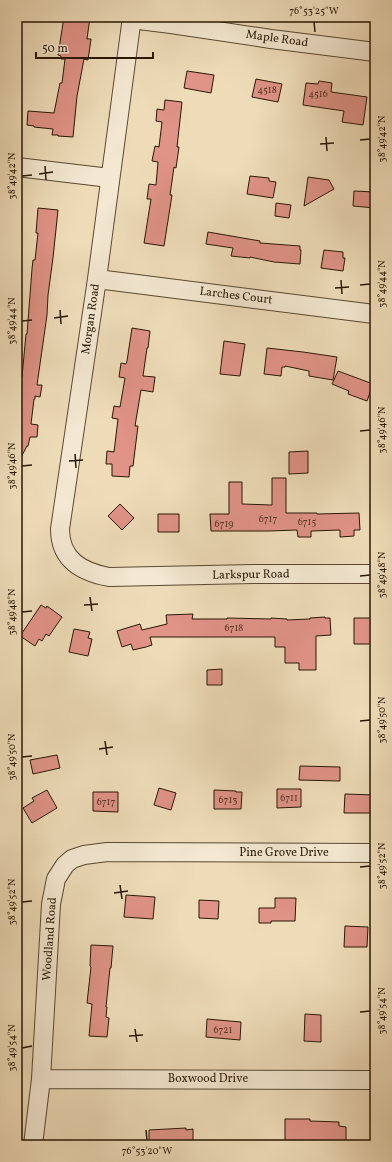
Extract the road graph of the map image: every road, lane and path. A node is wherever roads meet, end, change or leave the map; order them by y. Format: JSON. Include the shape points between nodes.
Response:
{"nodes":[{"id":1,"x":132,"y":18,"type":"edge"},
{"id":2,"x":375,"y":52,"type":"edge"},
{"id":3,"x":17,"y":167,"type":"edge"},
{"id":4,"x":110,"y":178,"type":"junction"},
{"id":5,"x":97,"y":279,"type":"junction"},
{"id":6,"x":374,"y":314,"type":"edge"},
{"id":7,"x":375,"y":574,"type":"edge"},
{"id":8,"x":126,"y":577,"type":"joint"},
{"id":9,"x":192,"y":852,"type":"joint"},
{"id":10,"x":375,"y":853,"type":"edge"},
{"id":11,"x":40,"y":1079,"type":"junction"},
{"id":12,"x":375,"y":1080,"type":"edge"},
{"id":13,"x":33,"y":1145,"type":"edge"}],
"edges":[{"from":1,"to":2,"type":"street","name":"Maple Road"},
{"from":1,"to":4,"type":"street","name":"Morgan Road"},
{"from":3,"to":4,"type":"street"},
{"from":4,"to":5,"type":"street","name":"Morgan Road"},
{"from":5,"to":6,"type":"street","name":"Larches Court"},
{"from":5,"to":8,"type":"street","name":"Morgan Road","via":[[60,536],[67,555],[84,570],[109,577]]},
{"from":7,"to":8,"type":"street","name":"Larkspur Road"},
{"from":9,"to":10,"type":"street","name":"Pine Grove Drive"},
{"from":9,"to":11,"type":"street","name":"Woodland Road","via":[[107,852],[84,855],[72,859],[56,879],[51,904]]},
{"from":11,"to":12,"type":"street","name":"Boxwood Drive"},
{"from":11,"to":13,"type":"street","name":"Woodland Road"}]}
